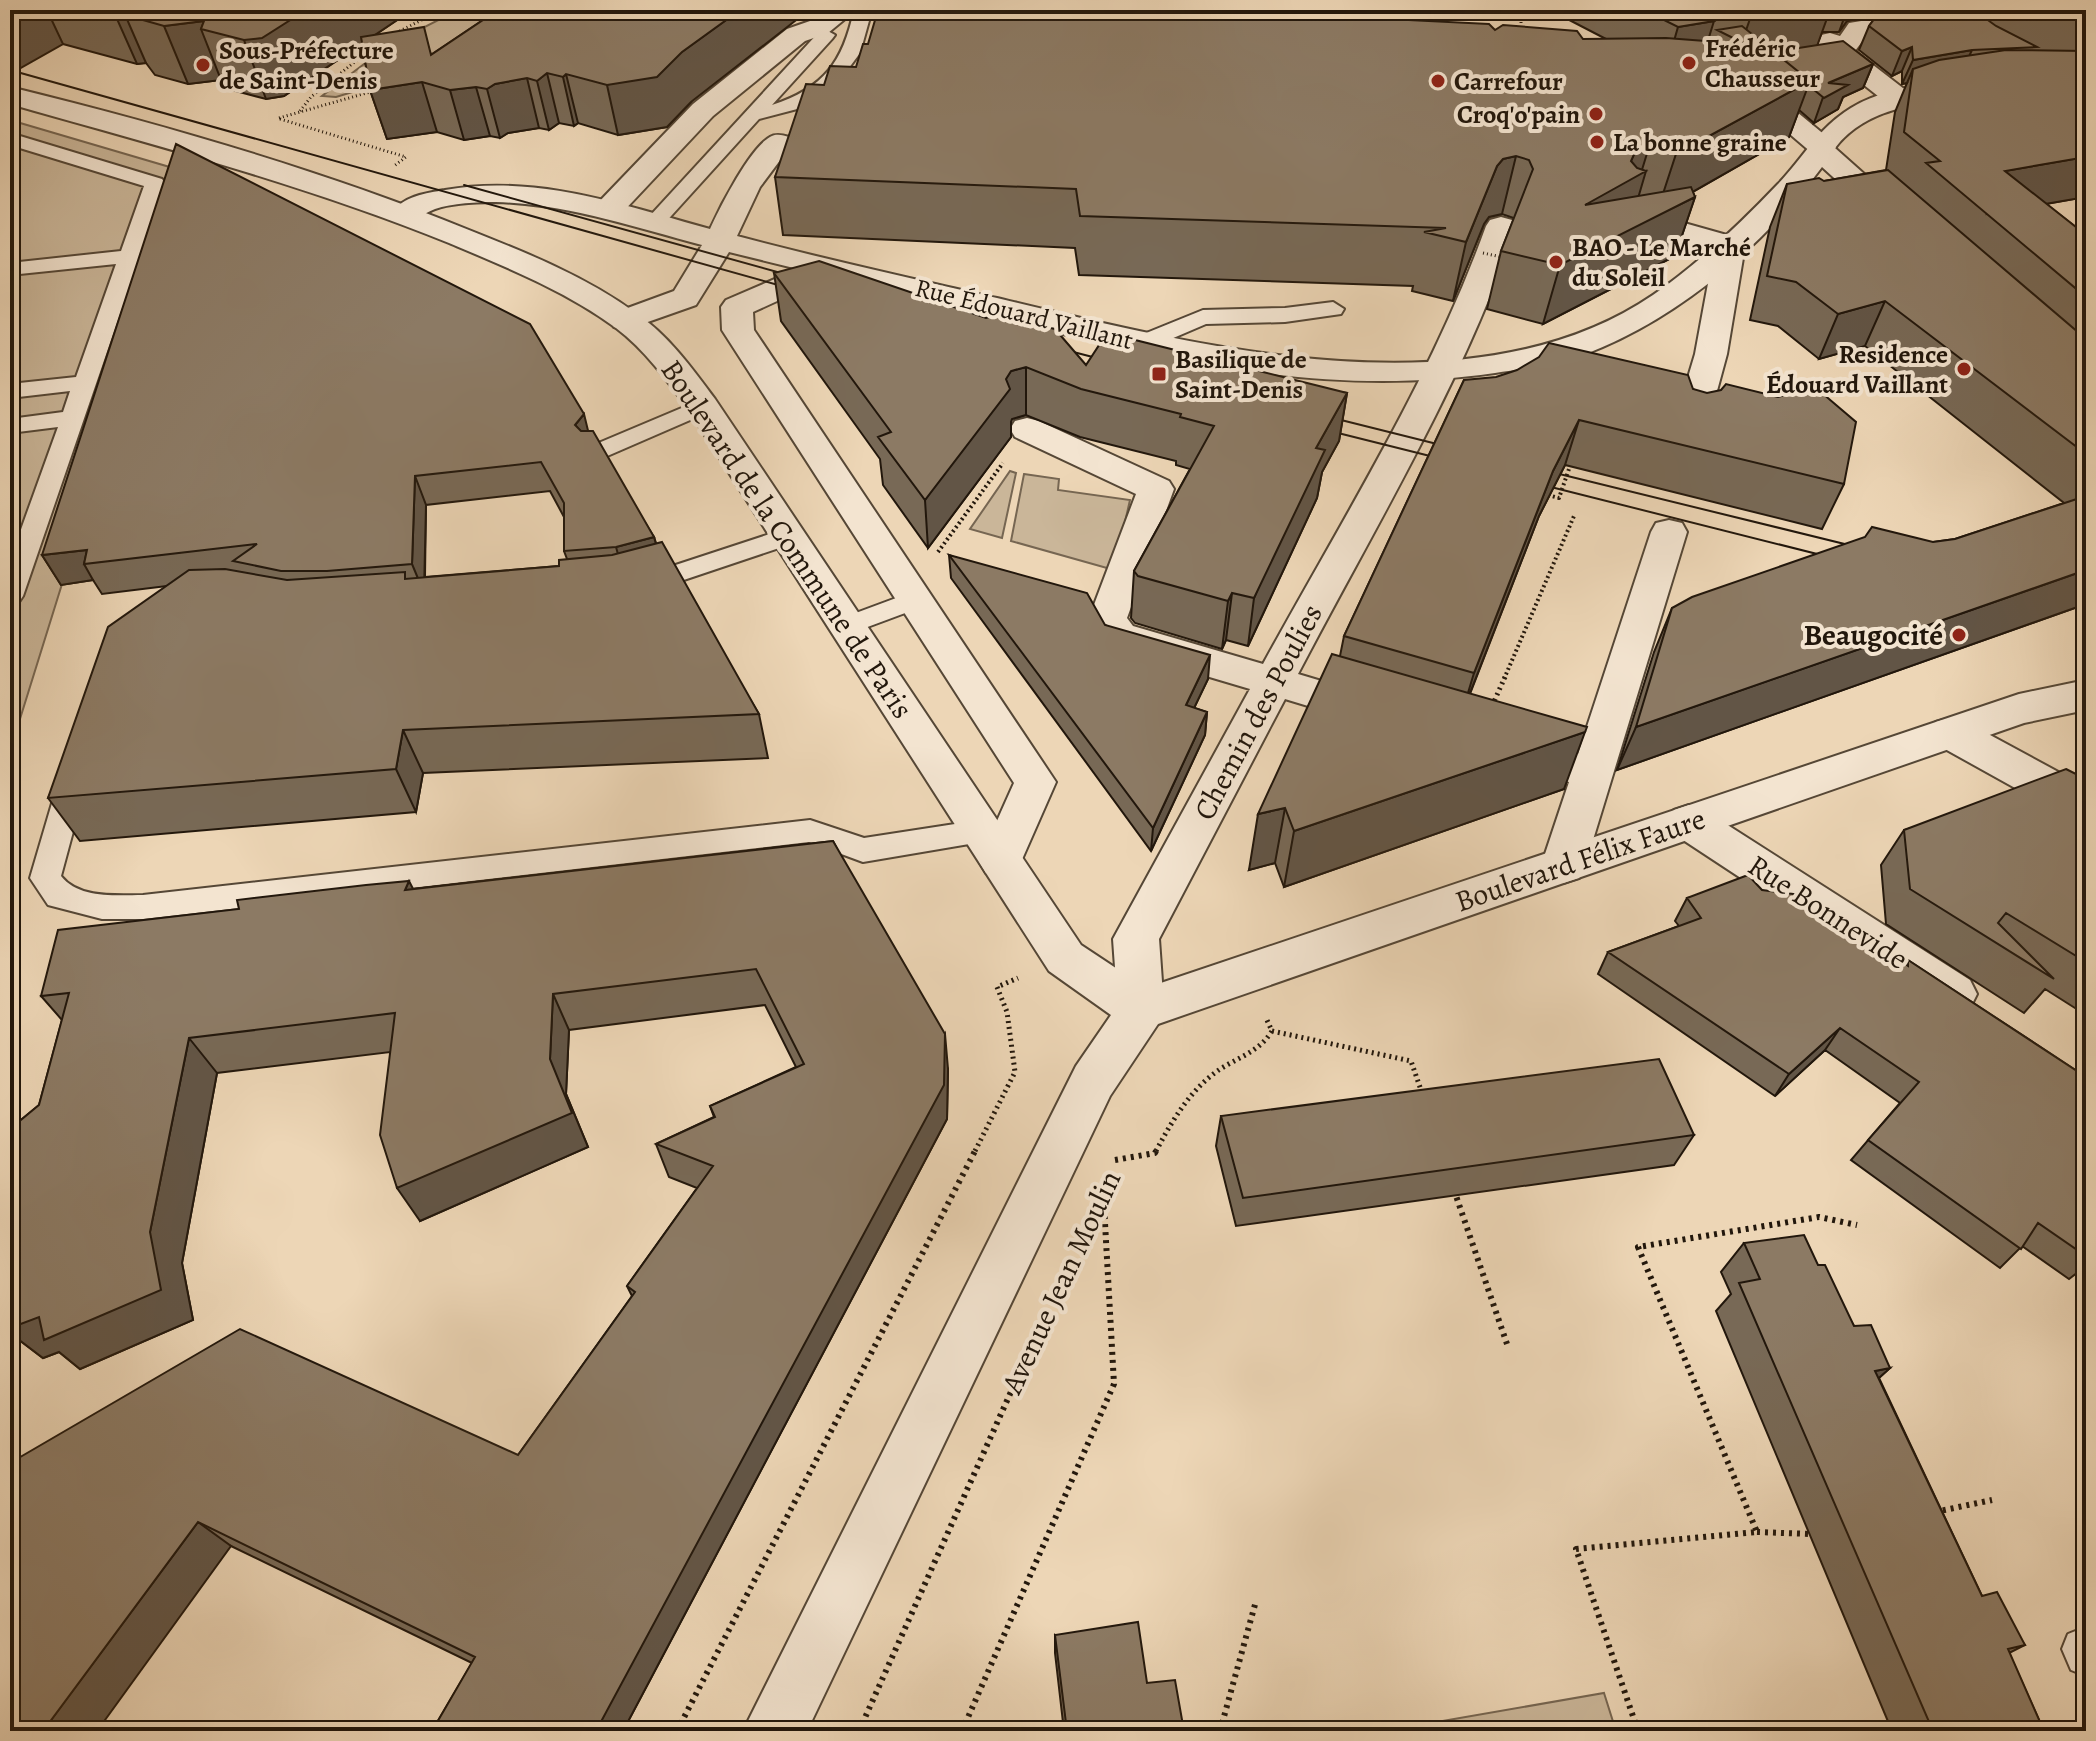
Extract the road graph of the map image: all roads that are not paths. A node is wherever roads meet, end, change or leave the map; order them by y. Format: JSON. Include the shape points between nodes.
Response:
{"nodes":[{"id":1,"x":843,"y":10,"type":"edge"},
{"id":2,"x":863,"y":10,"type":"edge"},
{"id":3,"x":1658,"y":10,"type":"edge"},
{"id":4,"x":1973,"y":19,"type":"edge"},
{"id":5,"x":826,"y":35,"type":"dead end"},
{"id":6,"x":1835,"y":47,"type":"junction"},
{"id":7,"x":1730,"y":70,"type":"junction"},
{"id":8,"x":1699,"y":75,"type":"edge"},
{"id":9,"x":1991,"y":84,"type":"edge"},
{"id":10,"x":10,"y":95,"type":"edge"},
{"id":11,"x":1898,"y":98,"type":"junction"},
{"id":12,"x":752,"y":115,"type":"junction"},
{"id":13,"x":10,"y":139,"type":"edge"},
{"id":14,"x":779,"y":143,"type":"dead end"},
{"id":15,"x":1821,"y":148,"type":"junction"},
{"id":16,"x":608,"y":210,"type":"junction"},
{"id":17,"x":406,"y":214,"type":"junction"},
{"id":18,"x":1631,"y":217,"type":"edge"},
{"id":19,"x":655,"y":222,"type":"junction"},
{"id":20,"x":1501,"y":226,"type":"edge"},
{"id":21,"x":1914,"y":234,"type":"edge"},
{"id":22,"x":718,"y":240,"type":"junction"},
{"id":23,"x":1730,"y":246,"type":"junction"},
{"id":24,"x":129,"y":256,"type":"junction"},
{"id":25,"x":10,"y":269,"type":"edge"},
{"id":26,"x":871,"y":276,"type":"junction"},
{"id":27,"x":801,"y":278,"type":"junction"},
{"id":28,"x":685,"y":298,"type":"junction"},
{"id":29,"x":1333,"y":309,"type":"dead end"},
{"id":30,"x":625,"y":320,"type":"junction"},
{"id":31,"x":1142,"y":343,"type":"junction"},
{"id":32,"x":1440,"y":371,"type":"junction"},
{"id":33,"x":83,"y":383,"type":"junction"},
{"id":34,"x":10,"y":391,"type":"edge"},
{"id":35,"x":703,"y":406,"type":"junction"},
{"id":36,"x":72,"y":418,"type":"junction"},
{"id":37,"x":1691,"y":424,"type":"edge"},
{"id":38,"x":10,"y":426,"type":"edge"},
{"id":39,"x":1027,"y":429,"type":"road end"},
{"id":40,"x":597,"y":452,"type":"edge"},
{"id":41,"x":1669,"y":532,"type":"dead end"},
{"id":42,"x":788,"y":536,"type":"junction"},
{"id":43,"x":609,"y":589,"type":"edge"},
{"id":44,"x":10,"y":596,"type":"edge"},
{"id":45,"x":915,"y":600,"type":"junction"},
{"id":46,"x":1672,"y":624,"type":"edge"},
{"id":47,"x":846,"y":626,"type":"junction"},
{"id":48,"x":1632,"y":643,"type":"junction"},
{"id":49,"x":2086,"y":674,"type":"edge"},
{"id":50,"x":1274,"y":680,"type":"junction"},
{"id":51,"x":2086,"y":695,"type":"edge"},
{"id":52,"x":2019,"y":709,"type":"junction"},
{"id":53,"x":1406,"y":720,"type":"edge"},
{"id":54,"x":1951,"y":733,"type":"junction"},
{"id":55,"x":1477,"y":742,"type":"edge"},
{"id":56,"x":81,"y":753,"type":"edge"},
{"id":57,"x":1592,"y":773,"type":"junction"},
{"id":58,"x":2086,"y":807,"type":"edge"},
{"id":59,"x":1689,"y":822,"type":"junction"},
{"id":60,"x":991,"y":846,"type":"junction"},
{"id":61,"x":1563,"y":866,"type":"junction"},
{"id":62,"x":1141,"y":1010,"type":"junction"},
{"id":63,"x":1994,"y":1021,"type":"edge"},
{"id":64,"x":774,"y":1731,"type":"edge"}],
"edges":[{"from":1,"to":16,"type":"street","via":[[796,35],[703,110]]},
{"from":2,"to":12,"type":"lane","via":[[849,57],[827,88],[786,110]]},
{"from":3,"to":7,"type":"street"},
{"from":4,"to":6,"type":"street","via":[[1858,29]]},
{"from":5,"to":12,"type":"lane"},
{"from":6,"to":7,"type":"street"},
{"from":6,"to":11,"type":"street"},
{"from":7,"to":8,"type":"street"},
{"from":7,"to":15,"type":"street"},
{"from":9,"to":11,"type":"street","name":"Rue Édouard Vaillant"},
{"from":10,"to":17,"type":"street","name":"Boulevard de la Commune de Paris"},
{"from":11,"to":15,"type":"street","name":"Rue Édouard Vaillant","via":[[1863,112]]},
{"from":12,"to":19,"type":"lane"},
{"from":13,"to":24,"type":"lane","via":[[155,183]]},
{"from":14,"to":22,"type":"street","via":[[746,185]]},
{"from":15,"to":21,"type":"street"},
{"from":15,"to":23,"type":"street","name":"Rue Édouard Vaillant","via":[[1790,189]]},
{"from":16,"to":17,"type":"street","name":"Rue Édouard Vaillant","via":[[557,197],[493,193],[426,202]]},
{"from":16,"to":19,"type":"street","name":"Rue Édouard Vaillant"},
{"from":17,"to":30,"type":"street","name":"Boulevard de la Commune de Paris","via":[[534,269]]},
{"from":18,"to":23,"type":"street"},
{"from":19,"to":22,"type":"street","name":"Rue Édouard Vaillant"},
{"from":20,"to":32,"type":"street"},
{"from":22,"to":26,"type":"street","name":"Rue Édouard Vaillant"},
{"from":22,"to":28,"type":"street"},
{"from":23,"to":32,"type":"street","name":"Rue Édouard Vaillant","via":[[1662,303],[1612,330],[1555,354]]},
{"from":23,"to":37,"type":"street","via":[[1711,354]]},
{"from":24,"to":25,"type":"lane"},
{"from":24,"to":33,"type":"lane"},
{"from":26,"to":27,"type":"street","name":"Rue Édouard Vaillant"},
{"from":26,"to":31,"type":"street","name":"Rue Édouard Vaillant"},
{"from":27,"to":28,"type":"street","name":"Rue Édouard Vaillant","via":[[756,280]]},
{"from":27,"to":45,"type":"street","via":[[737,307],[738,330]]},
{"from":28,"to":30,"type":"street","name":"Rue Édouard Vaillant"},
{"from":29,"to":31,"type":"lane","via":[[1203,317]]},
{"from":30,"to":35,"type":"street","name":"Boulevard de la Commune de Paris","via":[[663,352]]},
{"from":31,"to":32,"type":"street","name":"Rue Édouard Vaillant","via":[[1285,368]]},
{"from":32,"to":50,"type":"street","name":"Chemin des Poulies"},
{"from":33,"to":34,"type":"lane"},
{"from":33,"to":36,"type":"lane"},
{"from":35,"to":40,"type":"lane"},
{"from":35,"to":42,"type":"street","name":"Boulevard de la Commune de Paris"},
{"from":36,"to":38,"type":"lane"},
{"from":36,"to":44,"type":"lane"},
{"from":39,"to":50,"type":"street","via":[[1156,489],[1108,618],[1119,636]]},
{"from":41,"to":48,"type":"street"},
{"from":42,"to":43,"type":"lane","via":[[651,583]]},
{"from":42,"to":47,"type":"street","name":"Boulevard de la Commune de Paris"},
{"from":45,"to":47,"type":"lane"},
{"from":45,"to":60,"type":"street","via":[[1035,782]]},
{"from":46,"to":48,"type":"street"},
{"from":47,"to":60,"type":"street","name":"Boulevard de la Commune de Paris"},
{"from":48,"to":57,"type":"street"},
{"from":49,"to":52,"type":"street","name":"Boulevard Félix Faure"},
{"from":50,"to":53,"type":"street"},
{"from":50,"to":62,"type":"street","name":"Chemin des Poulies","via":[[1136,939]]},
{"from":51,"to":52,"type":"street","name":"Boulevard Félix Faure"},
{"from":52,"to":54,"type":"street","name":"Boulevard Félix Faure"},
{"from":54,"to":58,"type":"street"},
{"from":54,"to":59,"type":"street","name":"Boulevard Félix Faure"},
{"from":55,"to":57,"type":"street"},
{"from":56,"to":60,"type":"lane","via":[[45,878],[59,896],[102,907],[143,907],[810,831],[863,850]]},
{"from":57,"to":61,"type":"street"},
{"from":59,"to":61,"type":"street","name":"Boulevard Félix Faure"},
{"from":59,"to":63,"type":"street","name":"Rue Bonnevide"},
{"from":60,"to":62,"type":"street","name":"Boulevard de la Commune de Paris","via":[[1065,958]]},
{"from":61,"to":62,"type":"street","name":"Boulevard Félix Faure"},
{"from":62,"to":64,"type":"street","name":"Avenue Jean Moulin","via":[[1093,1081]]}]}
